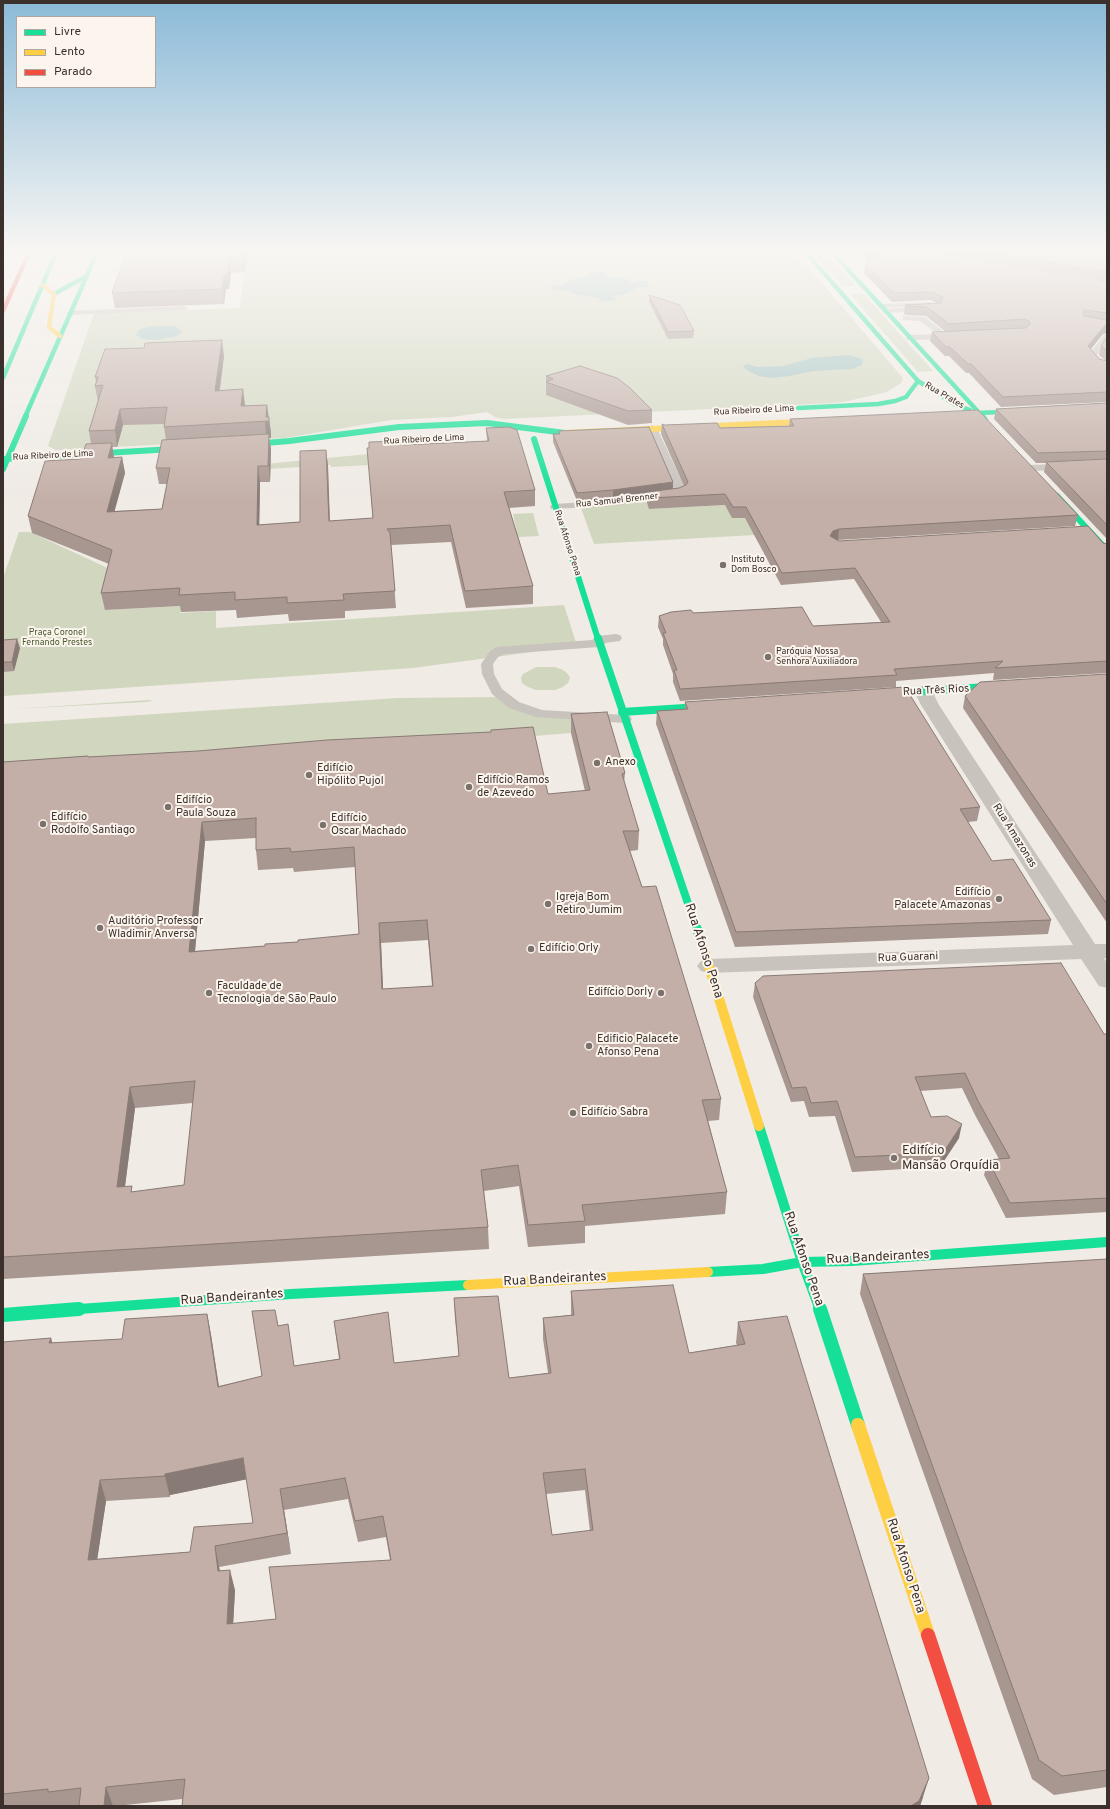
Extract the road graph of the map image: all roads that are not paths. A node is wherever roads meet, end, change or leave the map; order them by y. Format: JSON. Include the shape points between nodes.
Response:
{"nodes":[{"id":1,"x":22,"y":332,"type":"edge"},
{"id":2,"x":56,"y":332,"type":"edge"},
{"id":3,"x":62,"y":332,"type":"edge"},
{"id":4,"x":876,"y":332,"type":"edge"},
{"id":5,"x":905,"y":332,"type":"edge"},
{"id":6,"x":940,"y":332,"type":"edge"},
{"id":7,"x":961,"y":335,"type":"edge"},
{"id":8,"x":60,"y":336,"type":"junction"},
{"id":9,"x":945,"y":336,"type":"junction"},
{"id":10,"x":1107,"y":337,"type":"edge"},
{"id":11,"x":910,"y":338,"type":"junction"},
{"id":12,"x":1107,"y":367,"type":"edge"},
{"id":13,"x":3,"y":378,"type":"edge"},
{"id":14,"x":918,"y":381,"type":"junction"},
{"id":15,"x":786,"y":409,"type":"dead end"},
{"id":16,"x":1037,"y":411,"type":"edge"},
{"id":17,"x":979,"y":413,"type":"junction"},
{"id":18,"x":939,"y":415,"type":"edge"},
{"id":19,"x":828,"y":420,"type":"edge"},
{"id":20,"x":552,"y":423,"type":"dead end"},
{"id":21,"x":991,"y":426,"type":"edge"},
{"id":22,"x":652,"y":428,"type":"junction"},
{"id":23,"x":534,"y":429,"type":"junction"},
{"id":24,"x":559,"y":432,"type":"junction"},
{"id":25,"x":505,"y":435,"type":"edge"},
{"id":26,"x":235,"y":446,"type":"edge"},
{"id":27,"x":197,"y":448,"type":"edge"},
{"id":28,"x":5,"y":458,"type":"edge"},
{"id":29,"x":1107,"y":464,"type":"edge"},
{"id":30,"x":1028,"y":465,"type":"joint"},
{"id":31,"x":5,"y":472,"type":"edge"},
{"id":32,"x":1041,"y":480,"type":"edge"},
{"id":33,"x":1052,"y":491,"type":"edge"},
{"id":34,"x":555,"y":507,"type":"junction"},
{"id":35,"x":1090,"y":532,"type":"junction"},
{"id":36,"x":1068,"y":533,"type":"edge"},
{"id":37,"x":1107,"y":550,"type":"edge"},
{"id":38,"x":616,"y":638,"type":"dead end"},
{"id":39,"x":599,"y":643,"type":"junction"},
{"id":40,"x":1013,"y":686,"type":"edge"},
{"id":41,"x":923,"y":691,"type":"junction"},
{"id":42,"x":869,"y":695,"type":"edge"},
{"id":43,"x":721,"y":706,"type":"edge"},
{"id":44,"x":623,"y":715,"type":"junction"},
{"id":45,"x":1097,"y":951,"type":"edge"},
{"id":46,"x":709,"y":966,"type":"junction"},
{"id":47,"x":1107,"y":980,"type":"edge"},
{"id":48,"x":1107,"y":1242,"type":"edge"},
{"id":49,"x":802,"y":1262,"type":"junction"},
{"id":50,"x":3,"y":1315,"type":"edge"},
{"id":51,"x":985,"y":1806,"type":"edge"}],
"edges":[{"from":1,"to":13,"type":"main road"},
{"from":2,"to":8,"type":"main road"},
{"from":3,"to":8,"type":"main road"},
{"from":4,"to":14,"type":"main road","name":"Rua Prates"},
{"from":5,"to":11,"type":"main road","name":"Rua Prates"},
{"from":6,"to":9,"type":"lane"},
{"from":7,"to":9,"type":"lane"},
{"from":8,"to":28,"type":"main road"},
{"from":9,"to":11,"type":"lane"},
{"from":10,"to":12,"type":"lane","via":[[1092,354],[1101,365]]},
{"from":11,"to":17,"type":"main road","name":"Rua Prates"},
{"from":14,"to":15,"type":"main road","name":"Rua Ribeiro de Lima","via":[[906,397],[887,403]]},
{"from":14,"to":17,"type":"main road","name":"Rua Prates","via":[[956,405]]},
{"from":16,"to":17,"type":"main road"},
{"from":17,"to":18,"type":"main road"},
{"from":17,"to":21,"type":"main road","name":"Rua Prates"},
{"from":19,"to":22,"type":"main road","name":"Rua Ribeiro de Lima"},
{"from":20,"to":23,"type":"main road","name":"Rua Ribeiro de Lima"},
{"from":22,"to":24,"type":"main road","name":"Rua Ribeiro de Lima"},
{"from":22,"to":34,"type":"lane","name":"Rua Samuel Brenner","via":[[681,492],[619,502]]},
{"from":23,"to":24,"type":"main road","name":"Rua Ribeiro de Lima"},
{"from":23,"to":25,"type":"main road","name":"Rua Ribeiro de Lima"},
{"from":23,"to":26,"type":"main road","name":"Rua Ribeiro de Lima","via":[[487,423],[399,427]]},
{"from":24,"to":34,"type":"main road","name":"Rua Afonso Pena","via":[[530,439]]},
{"from":27,"to":28,"type":"main road","name":"Rua Ribeiro de Lima"},
{"from":28,"to":31,"type":"main road"},
{"from":29,"to":30,"type":"lane"},
{"from":30,"to":32,"type":"main road"},
{"from":33,"to":35,"type":"main road"},
{"from":34,"to":39,"type":"main road","name":"Rua Afonso Pena"},
{"from":35,"to":36,"type":"street"},
{"from":35,"to":37,"type":"main road"},
{"from":38,"to":39,"type":"lane"},
{"from":39,"to":44,"type":"main road"},
{"from":39,"to":44,"type":"lane","via":[[501,650],[494,654],[487,664],[488,674],[497,692],[514,705],[541,714]]},
{"from":40,"to":41,"type":"main road","name":"Rua Três Rios"},
{"from":41,"to":42,"type":"main road","name":"Rua Três Rios"},
{"from":41,"to":45,"type":"street","name":"Rua Amazonas"},
{"from":43,"to":44,"type":"main road"},
{"from":44,"to":46,"type":"main road","name":"Rua Afonso Pena"},
{"from":45,"to":46,"type":"street","name":"Rua Guarani"},
{"from":45,"to":47,"type":"street","name":"Rua Amazonas"},
{"from":46,"to":49,"type":"main road","name":"Rua Afonso Pena"},
{"from":48,"to":49,"type":"main road","name":"Rua Bandeirantes","via":[[852,1261]]},
{"from":49,"to":50,"type":"main road","name":"Rua Bandeirantes","via":[[764,1269],[291,1294]]},
{"from":49,"to":51,"type":"main road","name":"Rua Afonso Pena"}]}
